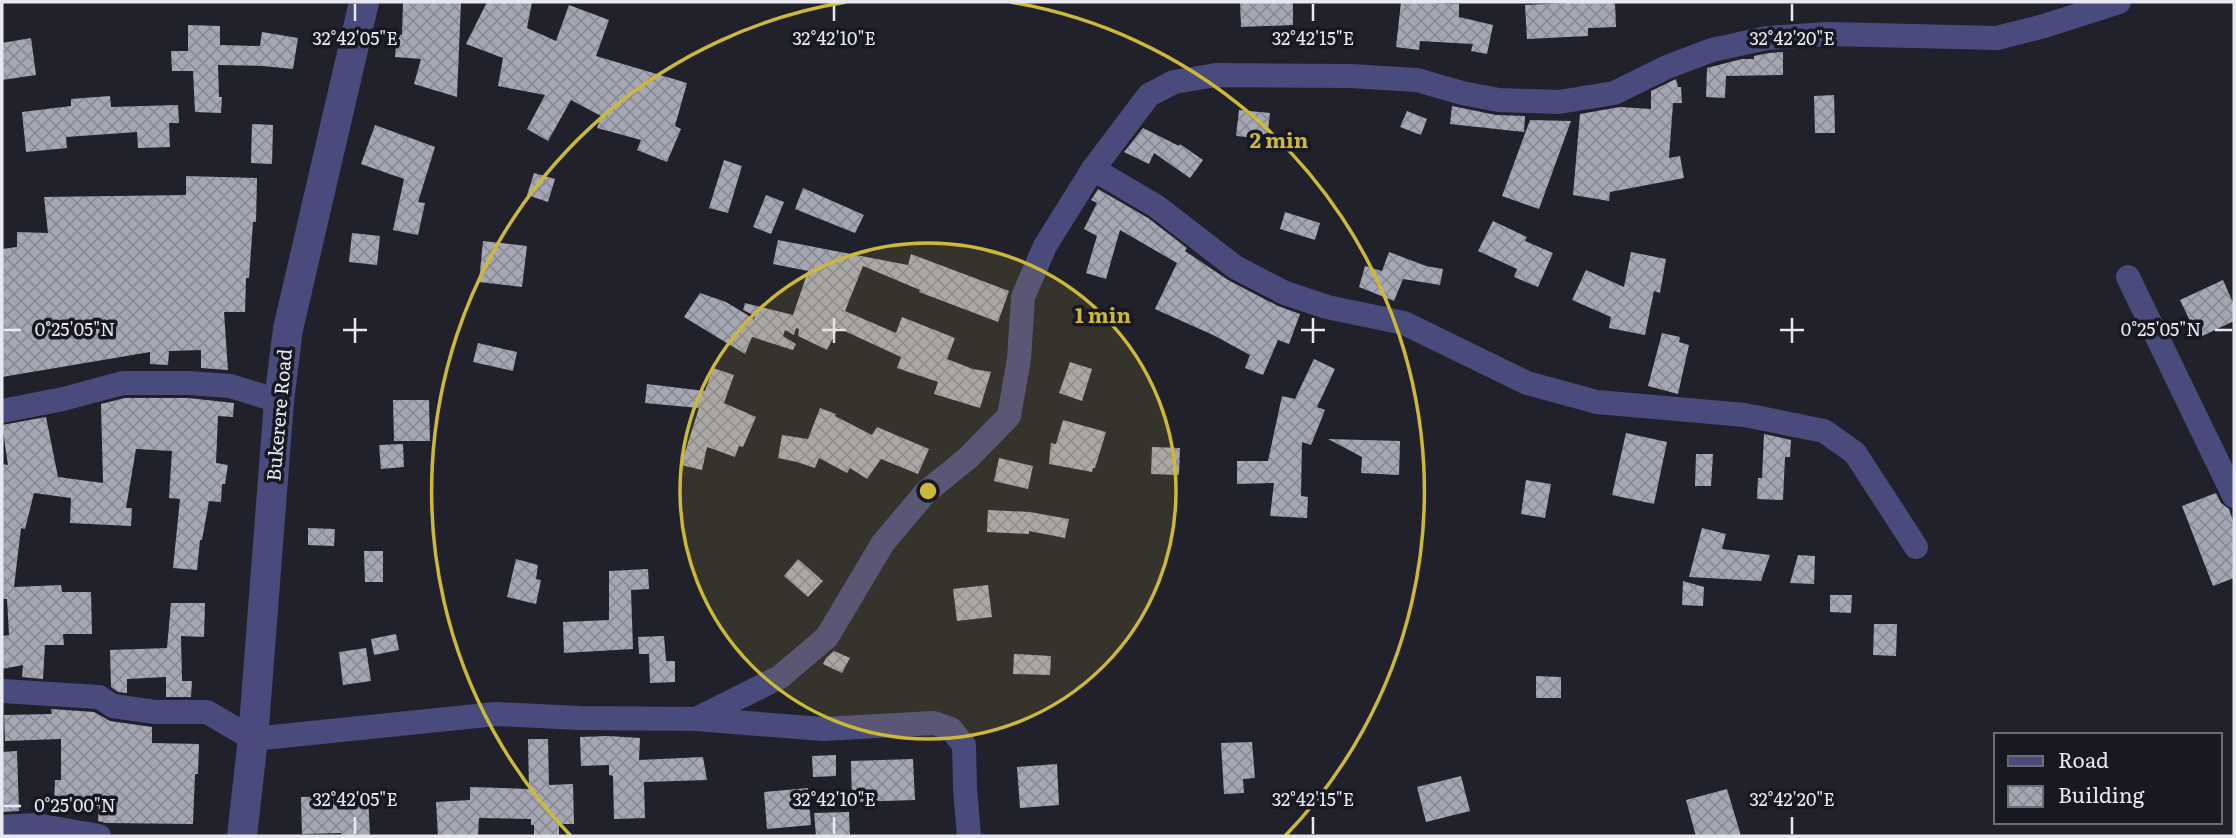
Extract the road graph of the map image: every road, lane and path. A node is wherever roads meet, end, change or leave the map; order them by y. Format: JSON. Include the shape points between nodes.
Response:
{"nodes":[{"id":1,"x":363,"y":2,"type":"edge"},
{"id":2,"x":2119,"y":2,"type":"edge"},
{"id":3,"x":1093,"y":169,"type":"junction"},
{"id":4,"x":2128,"y":277,"type":"dead end"},
{"id":5,"x":279,"y":401,"type":"junction"},
{"id":6,"x":2,"y":411,"type":"edge"},
{"id":7,"x":2234,"y":496,"type":"edge"},
{"id":8,"x":1916,"y":547,"type":"dead end"},
{"id":9,"x":2,"y":691,"type":"edge"},
{"id":10,"x":696,"y":719,"type":"junction"},
{"id":11,"x":253,"y":739,"type":"junction"},
{"id":12,"x":2,"y":827,"type":"edge"},
{"id":13,"x":99,"y":836,"type":"edge"},
{"id":14,"x":242,"y":836,"type":"edge"},
{"id":15,"x":970,"y":836,"type":"edge"}],
"edges":[{"from":1,"to":5,"type":"street","name":"Bukerere Road","via":[[288,329]]},
{"from":2,"to":3,"type":"street","via":[[1997,38],[1828,34],[1767,38],[1712,50],[1614,93],[1559,102],[1499,100],[1417,80],[1216,75],[1174,82],[1149,95]]},
{"from":3,"to":8,"type":"street","via":[[1156,206],[1235,267],[1285,292],[1327,307],[1404,323],[1527,383],[1597,402],[1745,415],[1824,431],[1855,453]]},
{"from":3,"to":10,"type":"street","via":[[1045,246],[1023,297],[1009,415],[968,458],[926,492],[883,543],[827,637],[780,677]]},
{"from":4,"to":7,"type":"street"},
{"from":5,"to":6,"type":"street","via":[[230,386],[123,383]]},
{"from":5,"to":11,"type":"street","name":"Bukerere Road"},
{"from":9,"to":11,"type":"street","via":[[99,696],[113,706],[155,712],[207,712]]},
{"from":10,"to":11,"type":"street","via":[[496,714]]},
{"from":10,"to":15,"type":"street","via":[[823,729],[934,723],[951,729],[964,745]]},
{"from":11,"to":14,"type":"street","name":"Bukerere Road"},
{"from":12,"to":13,"type":"street","via":[[36,825]]}]}
